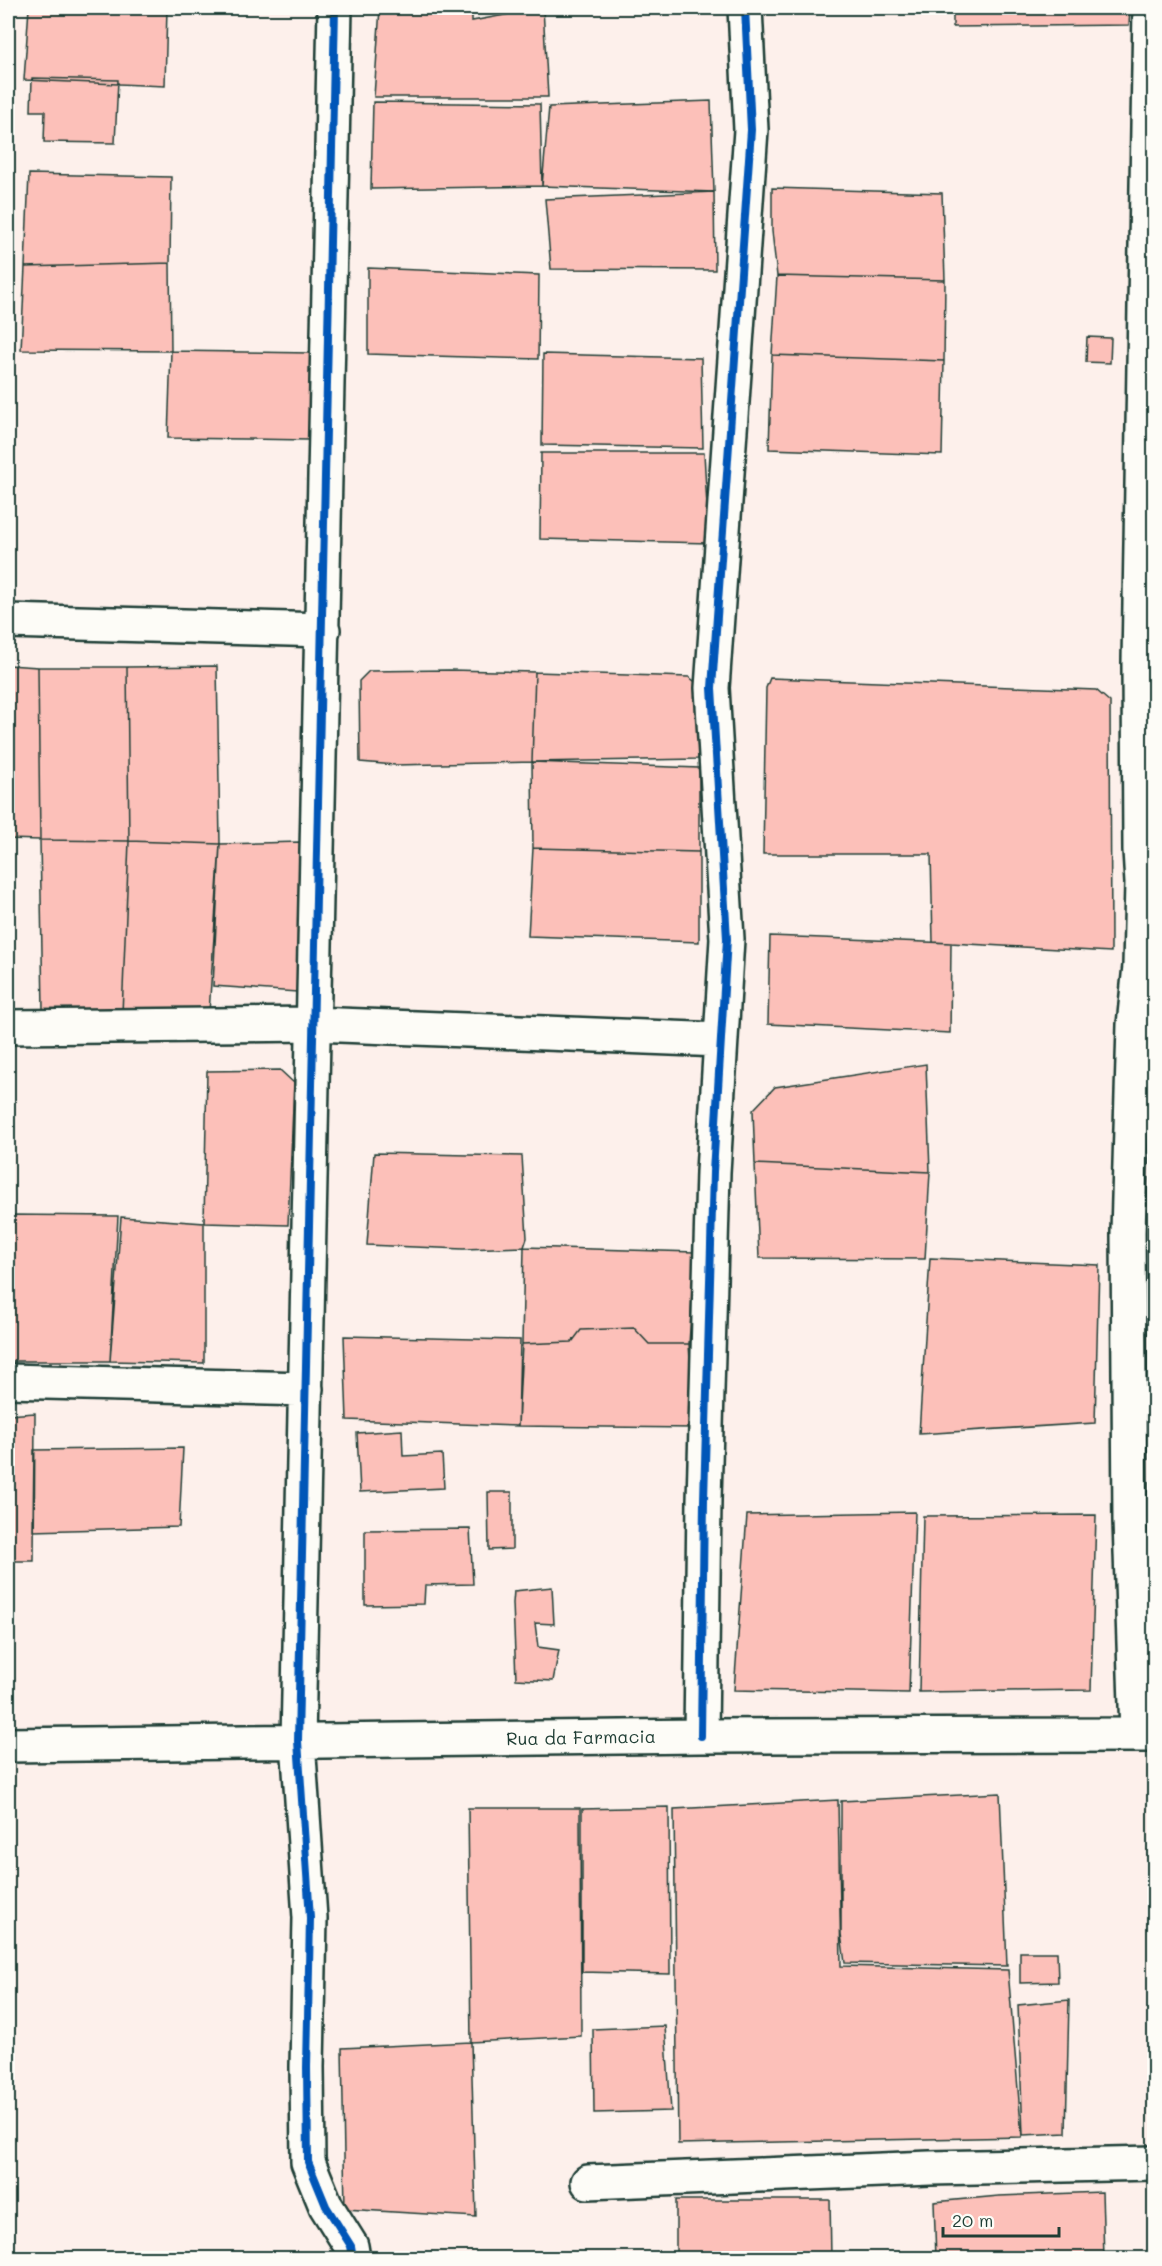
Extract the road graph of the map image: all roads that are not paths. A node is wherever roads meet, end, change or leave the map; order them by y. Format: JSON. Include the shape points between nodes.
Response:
{"nodes":[{"id":1,"x":335,"y":8,"type":"edge"},
{"id":2,"x":745,"y":8,"type":"edge"},
{"id":3,"x":1150,"y":8,"type":"edge"},
{"id":4,"x":1148,"y":502,"type":"edge"},
{"id":5,"x":8,"y":621,"type":"edge"},
{"id":6,"x":323,"y":630,"type":"junction"},
{"id":7,"x":314,"y":1024,"type":"junction"},
{"id":8,"x":8,"y":1027,"type":"edge"},
{"id":9,"x":721,"y":1040,"type":"junction"},
{"id":10,"x":8,"y":1381,"type":"edge"},
{"id":11,"x":306,"y":1389,"type":"junction"},
{"id":12,"x":1146,"y":1735,"type":"edge"},
{"id":13,"x":701,"y":1736,"type":"junction"},
{"id":14,"x":298,"y":1741,"type":"junction"},
{"id":15,"x":8,"y":1745,"type":"edge"},
{"id":16,"x":1155,"y":2163,"type":"edge"},
{"id":17,"x":588,"y":2182,"type":"dead end"},
{"id":18,"x":353,"y":2259,"type":"edge"}],
"edges":[{"from":1,"to":6,"type":"street"},
{"from":2,"to":9,"type":"street","via":[[751,130],[712,688],[727,939]]},
{"from":3,"to":4,"type":"street"},
{"from":4,"to":12,"type":"street","via":[[1139,675],[1140,966],[1134,1025],[1128,1232],[1130,1521]]},
{"from":5,"to":6,"type":"street"},
{"from":6,"to":7,"type":"street"},
{"from":7,"to":8,"type":"street"},
{"from":7,"to":9,"type":"street"},
{"from":7,"to":11,"type":"street"},
{"from":9,"to":13,"type":"street","via":[[713,1172]]},
{"from":10,"to":11,"type":"street"},
{"from":11,"to":14,"type":"street"},
{"from":12,"to":13,"type":"street","name":"Rua da Farmacia"},
{"from":13,"to":14,"type":"street","name":"Rua da Farmacia"},
{"from":14,"to":15,"type":"street","name":"Rua da Farmacia"},
{"from":14,"to":18,"type":"street","via":[[310,1918],[308,2162],[326,2206],[351,2246]]},
{"from":16,"to":17,"type":"street"}]}
